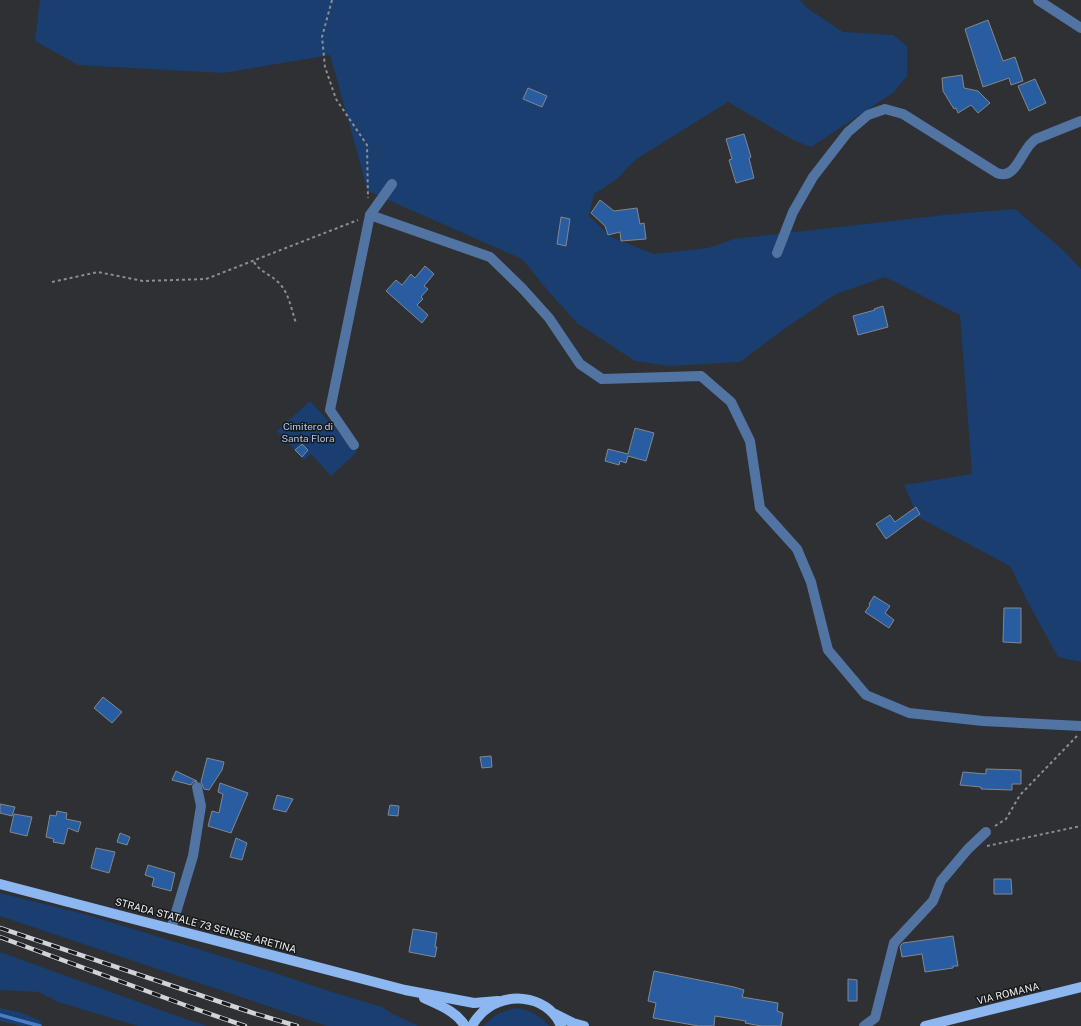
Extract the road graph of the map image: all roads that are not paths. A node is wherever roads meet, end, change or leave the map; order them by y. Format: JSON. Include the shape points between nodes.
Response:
{"nodes":[{"id":1,"x":1038,"y":0,"type":"edge"},
{"id":2,"x":1081,"y":28,"type":"edge"},
{"id":3,"x":1081,"y":121,"type":"edge"},
{"id":4,"x":392,"y":184,"type":"dead end"},
{"id":5,"x":370,"y":215,"type":"junction"},
{"id":6,"x":777,"y":253,"type":"dead end"},
{"id":7,"x":354,"y":445,"type":"dead end"},
{"id":8,"x":1081,"y":726,"type":"edge"},
{"id":9,"x":197,"y":787,"type":"dead end"},
{"id":10,"x":986,"y":832,"type":"road end"},
{"id":11,"x":0,"y":884,"type":"edge"},
{"id":12,"x":171,"y":929,"type":"junction"},
{"id":13,"x":1081,"y":987,"type":"edge"},
{"id":14,"x":405,"y":990,"type":"junction"},
{"id":15,"x":498,"y":1001,"type":"junction"},
{"id":16,"x":553,"y":1013,"type":"junction"},
{"id":17,"x":936,"y":1025,"type":"edge"},
{"id":18,"x":465,"y":1026,"type":"edge"},
{"id":19,"x":472,"y":1026,"type":"edge"},
{"id":20,"x":561,"y":1026,"type":"edge"},
{"id":21,"x":584,"y":1026,"type":"edge"},
{"id":22,"x":864,"y":1026,"type":"edge"},
{"id":23,"x":926,"y":1026,"type":"edge"}],
"edges":[{"from":1,"to":2,"type":"street"},
{"from":3,"to":6,"type":"street","via":[[1030,142],[1011,173],[1004,175],[903,114],[885,109],[868,115],[848,132],[813,177],[793,212]]},
{"from":4,"to":5,"type":"street"},
{"from":5,"to":7,"type":"street","via":[[330,410]]},
{"from":5,"to":8,"type":"street","via":[[490,257],[549,318],[580,364],[602,379],[702,376],[731,402],[750,441],[760,508],[796,548],[811,582],[828,650],[866,695],[909,713],[983,721]]},
{"from":9,"to":12,"type":"street","via":[[202,806],[193,856]]},
{"from":10,"to":22,"type":"street","via":[[941,881],[933,901],[894,943],[875,1018]]},
{"from":11,"to":12,"type":"main road","name":"STRADA STATALE 73 SENESE ARETINA"},
{"from":12,"to":14,"type":"main road","name":"STRADA STATALE 73 SENESE ARETINA"},
{"from":13,"to":17,"type":"main road","name":"VIA ROMANA"},
{"from":14,"to":15,"type":"main road","name":"STRADA STATALE 73 SENESE ARETINA","via":[[474,1003]]},
{"from":14,"to":18,"type":"main road","name":"STRADA STATALE 73 SENESE ARETINA","via":[[443,1006],[457,1016]]},
{"from":15,"to":16,"type":"main road","name":"STRADA STATALE 73 SENESE ARETINA","via":[[527,999],[541,1004]]},
{"from":15,"to":19,"type":"main road","name":"STRADA STATALE 73 SENESE ARETINA","via":[[484,1010]]},
{"from":16,"to":20,"type":"main road","name":"STRADA STATALE 73 SENESE ARETINA"},
{"from":16,"to":21,"type":"main road"},
{"from":17,"to":23,"type":"main road","name":"VIA ROMANA"}]}
